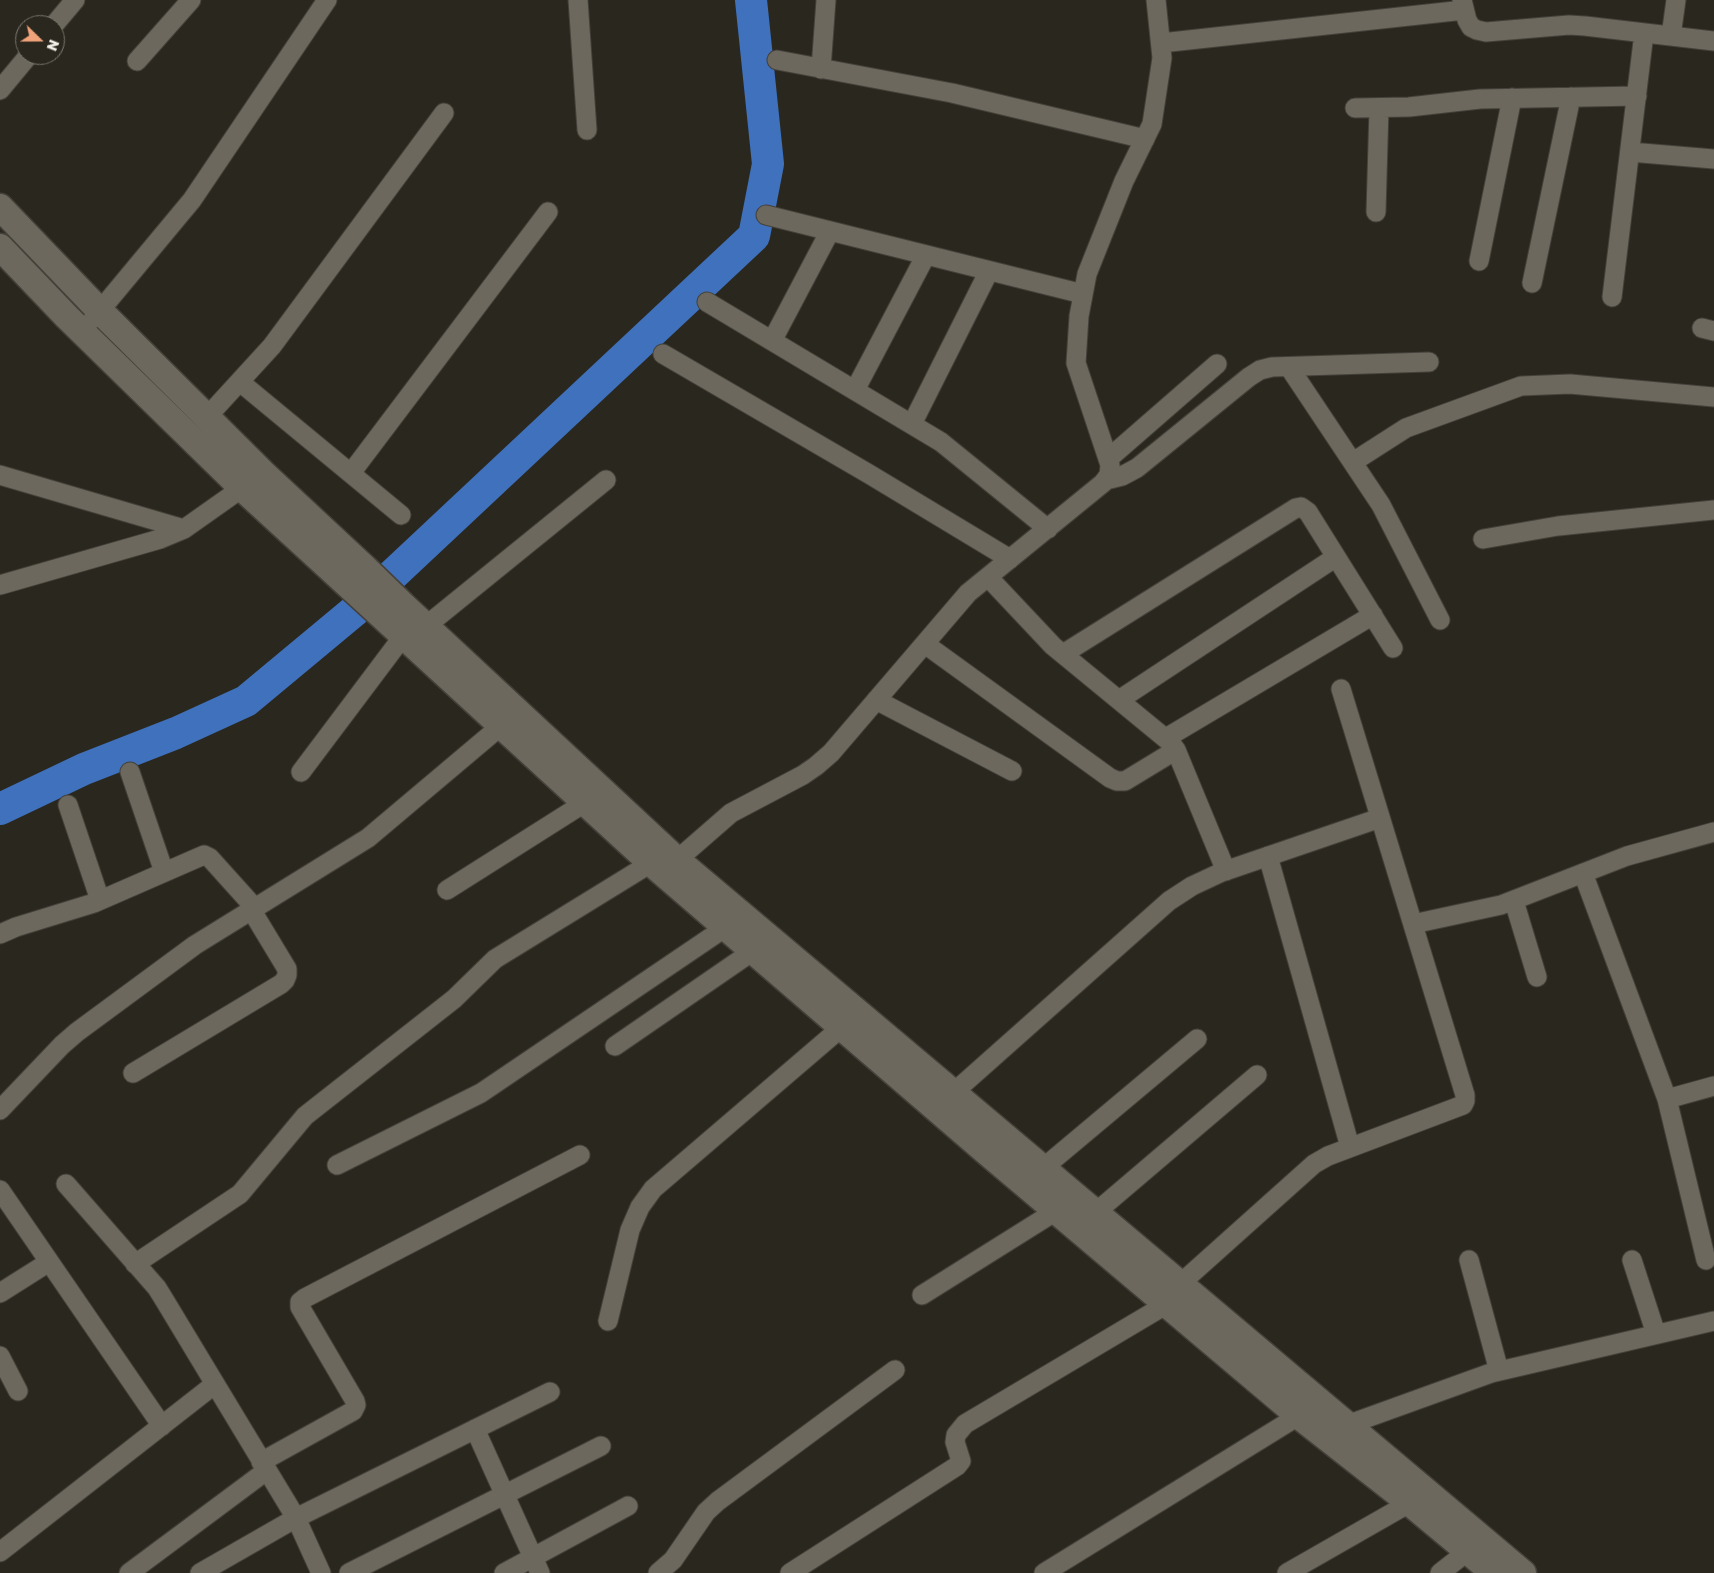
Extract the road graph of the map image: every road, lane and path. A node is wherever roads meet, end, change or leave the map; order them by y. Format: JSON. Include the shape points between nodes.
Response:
{"nodes":[{"id":1,"x":75,"y":0,"type":"edge"},
{"id":2,"x":191,"y":0,"type":"edge"},
{"id":3,"x":327,"y":0,"type":"edge"},
{"id":4,"x":578,"y":0,"type":"edge"},
{"id":5,"x":826,"y":0,"type":"edge"},
{"id":6,"x":1156,"y":0,"type":"edge"},
{"id":7,"x":1676,"y":0,"type":"edge"},
{"id":8,"x":1463,"y":5,"type":"edge"},
{"id":9,"x":62,"y":15,"type":"edge"},
{"id":10,"x":1644,"y":33,"type":"junction"},
{"id":11,"x":1671,"y":36,"type":"junction"},
{"id":12,"x":1714,"y":41,"type":"edge"},
{"id":13,"x":1161,"y":43,"type":"junction"},
{"id":14,"x":777,"y":60,"type":"dead end"},
{"id":15,"x":137,"y":61,"type":"dead end"},
{"id":16,"x":21,"y":65,"type":"edge"},
{"id":17,"x":821,"y":69,"type":"junction"},
{"id":18,"x":0,"y":90,"type":"edge"},
{"id":19,"x":1636,"y":96,"type":"junction"},
{"id":20,"x":1571,"y":97,"type":"junction"},
{"id":21,"x":1512,"y":98,"type":"junction"},
{"id":22,"x":1355,"y":108,"type":"dead end"},
{"id":23,"x":1379,"y":108,"type":"junction"},
{"id":24,"x":444,"y":113,"type":"dead end"},
{"id":25,"x":587,"y":130,"type":"dead end"},
{"id":26,"x":1145,"y":139,"type":"junction"},
{"id":27,"x":1630,"y":152,"type":"junction"},
{"id":28,"x":1714,"y":159,"type":"edge"},
{"id":29,"x":0,"y":207,"type":"edge"},
{"id":30,"x":548,"y":212,"type":"dead end"},
{"id":31,"x":1376,"y":212,"type":"dead end"},
{"id":32,"x":766,"y":215,"type":"dead end"},
{"id":33,"x":830,"y":231,"type":"junction"},
{"id":34,"x":0,"y":247,"type":"edge"},
{"id":35,"x":926,"y":255,"type":"junction"},
{"id":36,"x":1479,"y":261,"type":"dead end"},
{"id":37,"x":989,"y":271,"type":"junction"},
{"id":38,"x":1532,"y":283,"type":"dead end"},
{"id":39,"x":1083,"y":294,"type":"junction"},
{"id":40,"x":1612,"y":297,"type":"dead end"},
{"id":41,"x":707,"y":302,"type":"dead end"},
{"id":42,"x":99,"y":310,"type":"junction"},
{"id":43,"x":83,"y":333,"type":"junction"},
{"id":44,"x":772,"y":341,"type":"junction"},
{"id":45,"x":663,"y":354,"type":"dead end"},
{"id":46,"x":1429,"y":362,"type":"dead end"},
{"id":47,"x":1217,"y":364,"type":"dead end"},
{"id":48,"x":1289,"y":366,"type":"junction"},
{"id":49,"x":240,"y":382,"type":"junction"},
{"id":50,"x":855,"y":390,"type":"junction"},
{"id":51,"x":1714,"y":397,"type":"edge"},
{"id":52,"x":207,"y":417,"type":"junction"},
{"id":53,"x":912,"y":424,"type":"junction"},
{"id":54,"x":1108,"y":459,"type":"junction"},
{"id":55,"x":1353,"y":462,"type":"junction"},
{"id":56,"x":263,"y":473,"type":"junction"},
{"id":57,"x":351,"y":473,"type":"junction"},
{"id":58,"x":0,"y":475,"type":"edge"},
{"id":59,"x":606,"y":480,"type":"dead end"},
{"id":60,"x":1106,"y":480,"type":"junction"},
{"id":61,"x":242,"y":488,"type":"junction"},
{"id":62,"x":1714,"y":510,"type":"edge"},
{"id":63,"x":401,"y":515,"type":"dead end"},
{"id":64,"x":1048,"y":528,"type":"junction"},
{"id":65,"x":184,"y":529,"type":"junction"},
{"id":66,"x":1483,"y":539,"type":"dead end"},
{"id":67,"x":1336,"y":557,"type":"junction"},
{"id":68,"x":1010,"y":560,"type":"junction"},
{"id":69,"x":357,"y":576,"type":"junction"},
{"id":70,"x":988,"y":577,"type":"junction"},
{"id":71,"x":0,"y":585,"type":"edge"},
{"id":72,"x":1373,"y":615,"type":"junction"},
{"id":73,"x":1440,"y":620,"type":"dead end"},
{"id":74,"x":405,"y":622,"type":"junction"},
{"id":75,"x":925,"y":644,"type":"junction"},
{"id":76,"x":1393,"y":648,"type":"dead end"},
{"id":77,"x":1063,"y":654,"type":"junction"},
{"id":78,"x":1341,"y":689,"type":"dead end"},
{"id":79,"x":876,"y":700,"type":"junction"},
{"id":80,"x":1120,"y":700,"type":"junction"},
{"id":81,"x":502,"y":725,"type":"junction"},
{"id":82,"x":1171,"y":744,"type":"junction"},
{"id":83,"x":1012,"y":771,"type":"dead end"},
{"id":84,"x":130,"y":772,"type":"dead end"},
{"id":85,"x":301,"y":772,"type":"dead end"},
{"id":86,"x":586,"y":802,"type":"junction"},
{"id":87,"x":68,"y":805,"type":"dead end"},
{"id":88,"x":1380,"y":818,"type":"junction"},
{"id":89,"x":1714,"y":832,"type":"edge"},
{"id":90,"x":1268,"y":856,"type":"junction"},
{"id":91,"x":677,"y":860,"type":"junction"},
{"id":92,"x":651,"y":863,"type":"junction"},
{"id":93,"x":1226,"y":871,"type":"junction"},
{"id":94,"x":164,"y":872,"type":"junction"},
{"id":95,"x":1583,"y":873,"type":"junction"},
{"id":96,"x":447,"y":890,"type":"dead end"},
{"id":97,"x":100,"y":900,"type":"junction"},
{"id":98,"x":1514,"y":901,"type":"junction"},
{"id":99,"x":254,"y":909,"type":"junction"},
{"id":100,"x":1413,"y":924,"type":"junction"},
{"id":101,"x":726,"y":927,"type":"junction"},
{"id":102,"x":0,"y":934,"type":"edge"},
{"id":103,"x":754,"y":951,"type":"junction"},
{"id":104,"x":1537,"y":977,"type":"dead end"},
{"id":105,"x":842,"y":1027,"type":"junction"},
{"id":106,"x":1197,"y":1039,"type":"dead end"},
{"id":107,"x":615,"y":1046,"type":"dead end"},
{"id":108,"x":133,"y":1072,"type":"dead end"},
{"id":109,"x":1257,"y":1075,"type":"dead end"},
{"id":110,"x":1714,"y":1086,"type":"edge"},
{"id":111,"x":953,"y":1093,"type":"junction"},
{"id":112,"x":1667,"y":1099,"type":"junction"},
{"id":113,"x":0,"y":1110,"type":"edge"},
{"id":114,"x":1350,"y":1147,"type":"junction"},
{"id":115,"x":580,"y":1155,"type":"dead end"},
{"id":116,"x":337,"y":1165,"type":"dead end"},
{"id":117,"x":1042,"y":1169,"type":"junction"},
{"id":118,"x":66,"y":1184,"type":"dead end"},
{"id":119,"x":0,"y":1190,"type":"edge"},
{"id":120,"x":1056,"y":1211,"type":"junction"},
{"id":121,"x":1095,"y":1214,"type":"junction"},
{"id":122,"x":1706,"y":1223,"type":"edge"},
{"id":123,"x":1469,"y":1260,"type":"dead end"},
{"id":124,"x":1632,"y":1260,"type":"dead end"},
{"id":125,"x":1706,"y":1260,"type":"dead end"},
{"id":126,"x":49,"y":1262,"type":"junction"},
{"id":127,"x":135,"y":1264,"type":"junction"},
{"id":128,"x":0,"y":1293,"type":"edge"},
{"id":129,"x":1173,"y":1294,"type":"junction"},
{"id":130,"x":922,"y":1295,"type":"dead end"},
{"id":131,"x":608,"y":1321,"type":"dead end"},
{"id":132,"x":1714,"y":1321,"type":"edge"},
{"id":133,"x":1656,"y":1334,"type":"junction"},
{"id":134,"x":0,"y":1356,"type":"edge"},
{"id":135,"x":895,"y":1370,"type":"dead end"},
{"id":136,"x":1499,"y":1371,"type":"junction"},
{"id":137,"x":215,"y":1384,"type":"junction"},
{"id":138,"x":18,"y":1391,"type":"dead end"},
{"id":139,"x":550,"y":1392,"type":"dead end"},
{"id":140,"x":1309,"y":1409,"type":"junction"},
{"id":141,"x":1347,"y":1425,"type":"junction"},
{"id":142,"x":162,"y":1426,"type":"junction"},
{"id":143,"x":475,"y":1429,"type":"junction"},
{"id":144,"x":601,"y":1446,"type":"dead end"},
{"id":145,"x":264,"y":1466,"type":"junction"},
{"id":146,"x":504,"y":1494,"type":"junction"},
{"id":147,"x":1419,"y":1498,"type":"junction"},
{"id":148,"x":628,"y":1506,"type":"dead end"},
{"id":149,"x":296,"y":1518,"type":"junction"},
{"id":150,"x":1,"y":1549,"type":"edge"},
{"id":151,"x":1468,"y":1551,"type":"junction"},
{"id":152,"x":537,"y":1566,"type":"edge"},
{"id":153,"x":129,"y":1573,"type":"edge"},
{"id":154,"x":200,"y":1573,"type":"edge"},
{"id":155,"x":321,"y":1573,"type":"edge"},
{"id":156,"x":349,"y":1573,"type":"edge"},
{"id":157,"x":504,"y":1573,"type":"edge"},
{"id":158,"x":658,"y":1573,"type":"edge"},
{"id":159,"x":790,"y":1573,"type":"edge"},
{"id":160,"x":1044,"y":1573,"type":"edge"},
{"id":161,"x":1286,"y":1573,"type":"edge"},
{"id":162,"x":1440,"y":1573,"type":"edge"},
{"id":163,"x":1494,"y":1573,"type":"edge"},
{"id":164,"x":1523,"y":1573,"type":"edge"}],
"edges":[{"from":1,"to":9,"type":"street"},
{"from":2,"to":15,"type":"street"},
{"from":3,"to":42,"type":"street","via":[[192,200]]},
{"from":4,"to":25,"type":"street"},
{"from":5,"to":17,"type":"street"},
{"from":6,"to":13,"type":"street"},
{"from":7,"to":11,"type":"street"},
{"from":8,"to":10,"type":"street","via":[[1471,27],[1486,32],[1569,25]]},
{"from":8,"to":13,"type":"street"},
{"from":10,"to":11,"type":"street"},
{"from":10,"to":19,"type":"street"},
{"from":11,"to":12,"type":"street"},
{"from":13,"to":26,"type":"street","via":[[1162,58],[1152,124]]},
{"from":14,"to":17,"type":"street"},
{"from":16,"to":18,"type":"street"},
{"from":17,"to":26,"type":"street","via":[[952,93]]},
{"from":19,"to":20,"type":"street"},
{"from":19,"to":27,"type":"street"},
{"from":20,"to":21,"type":"street"},
{"from":20,"to":38,"type":"street"},
{"from":21,"to":23,"type":"street"},
{"from":21,"to":36,"type":"street"},
{"from":22,"to":23,"type":"street"},
{"from":23,"to":31,"type":"street"},
{"from":24,"to":49,"type":"street","via":[[272,346]]},
{"from":26,"to":39,"type":"street","via":[[1124,181],[1087,274]]},
{"from":27,"to":28,"type":"street"},
{"from":27,"to":40,"type":"street"},
{"from":29,"to":42,"type":"main road"},
{"from":30,"to":57,"type":"street"},
{"from":32,"to":33,"type":"street"},
{"from":33,"to":35,"type":"street"},
{"from":33,"to":44,"type":"street"},
{"from":34,"to":43,"type":"main road"},
{"from":35,"to":37,"type":"street"},
{"from":35,"to":50,"type":"street"},
{"from":37,"to":39,"type":"street"},
{"from":37,"to":53,"type":"street"},
{"from":39,"to":54,"type":"street","via":[[1076,363]]},
{"from":41,"to":44,"type":"street"},
{"from":42,"to":43,"type":"street"},
{"from":42,"to":52,"type":"main road"},
{"from":43,"to":61,"type":"main road"},
{"from":44,"to":50,"type":"street"},
{"from":45,"to":68,"type":"street"},
{"from":46,"to":48,"type":"street"},
{"from":47,"to":54,"type":"street"},
{"from":48,"to":55,"type":"street"},
{"from":48,"to":60,"type":"street","via":[[1260,370],[1137,468]]},
{"from":49,"to":52,"type":"street"},
{"from":49,"to":57,"type":"street"},
{"from":50,"to":53,"type":"street"},
{"from":51,"to":55,"type":"street","via":[[1570,384],[1521,386],[1406,428]]},
{"from":52,"to":56,"type":"main road"},
{"from":53,"to":64,"type":"street","via":[[947,447]]},
{"from":54,"to":60,"type":"street","via":[[1110,465]]},
{"from":55,"to":73,"type":"street","via":[[1388,518]]},
{"from":56,"to":61,"type":"street"},
{"from":56,"to":69,"type":"main road"},
{"from":57,"to":63,"type":"street"},
{"from":58,"to":65,"type":"street"},
{"from":59,"to":74,"type":"street"},
{"from":60,"to":64,"type":"street"},
{"from":61,"to":65,"type":"street"},
{"from":61,"to":69,"type":"main road"},
{"from":62,"to":66,"type":"street","via":[[1558,526]]},
{"from":64,"to":68,"type":"street"},
{"from":65,"to":71,"type":"street","via":[[160,539]]},
{"from":67,"to":72,"type":"street"},
{"from":67,"to":77,"type":"street","via":[[1308,512],[1301,507],[1296,508]]},
{"from":67,"to":80,"type":"street"},
{"from":68,"to":70,"type":"street"},
{"from":69,"to":74,"type":"main road"},
{"from":70,"to":75,"type":"street","via":[[968,594]]},
{"from":70,"to":77,"type":"street","via":[[1040,634]]},
{"from":72,"to":76,"type":"street"},
{"from":72,"to":82,"type":"street"},
{"from":74,"to":81,"type":"main road"},
{"from":74,"to":85,"type":"street"},
{"from":74,"to":91,"type":"main road"},
{"from":75,"to":79,"type":"street"},
{"from":75,"to":82,"type":"street","via":[[1117,781],[1125,781]]},
{"from":77,"to":80,"type":"street"},
{"from":78,"to":88,"type":"street"},
{"from":79,"to":83,"type":"street"},
{"from":79,"to":91,"type":"street","via":[[816,766],[731,813]]},
{"from":80,"to":82,"type":"street"},
{"from":81,"to":86,"type":"main road"},
{"from":81,"to":99,"type":"street","via":[[368,838]]},
{"from":82,"to":93,"type":"street"},
{"from":84,"to":94,"type":"street"},
{"from":86,"to":92,"type":"main road"},
{"from":86,"to":96,"type":"street"},
{"from":87,"to":97,"type":"street"},
{"from":88,"to":90,"type":"street"},
{"from":88,"to":100,"type":"street"},
{"from":89,"to":95,"type":"street","via":[[1627,856]]},
{"from":90,"to":93,"type":"street"},
{"from":90,"to":114,"type":"street"},
{"from":91,"to":111,"type":"main road"},
{"from":92,"to":101,"type":"main road"},
{"from":92,"to":127,"type":"street","via":[[495,960],[454,999],[305,1116],[240,1194]]},
{"from":93,"to":111,"type":"street","via":[[1192,886],[1169,901]]},
{"from":94,"to":97,"type":"street"},
{"from":94,"to":99,"type":"street","via":[[204,855]]},
{"from":95,"to":98,"type":"street"},
{"from":95,"to":112,"type":"street"},
{"from":97,"to":102,"type":"street"},
{"from":98,"to":100,"type":"street"},
{"from":98,"to":104,"type":"street"},
{"from":99,"to":108,"type":"street","via":[[287,969],[285,980]]},
{"from":99,"to":113,"type":"street","via":[[195,945],[77,1032]]},
{"from":100,"to":114,"type":"street","via":[[1465,1101],[1463,1105]]},
{"from":101,"to":103,"type":"main road"},
{"from":101,"to":116,"type":"street","via":[[481,1093]]},
{"from":103,"to":105,"type":"main road"},
{"from":103,"to":107,"type":"street"},
{"from":105,"to":120,"type":"main road"},
{"from":105,"to":131,"type":"street","via":[[653,1189],[640,1207],[630,1230]]},
{"from":106,"to":117,"type":"street"},
{"from":109,"to":121,"type":"street"},
{"from":110,"to":112,"type":"street"},
{"from":111,"to":117,"type":"main road"},
{"from":112,"to":122,"type":"street"},
{"from":114,"to":129,"type":"street","via":[[1314,1164]]},
{"from":115,"to":145,"type":"street","via":[[300,1302],[356,1405],[353,1410]]},
{"from":117,"to":121,"type":"main road"},
{"from":118,"to":127,"type":"street"},
{"from":119,"to":126,"type":"street"},
{"from":120,"to":129,"type":"main road"},
{"from":120,"to":130,"type":"street"},
{"from":121,"to":129,"type":"main road"},
{"from":122,"to":125,"type":"street"},
{"from":123,"to":136,"type":"street"},
{"from":124,"to":133,"type":"street"},
{"from":126,"to":128,"type":"street"},
{"from":126,"to":142,"type":"street"},
{"from":127,"to":137,"type":"street","via":[[157,1288]]},
{"from":129,"to":140,"type":"main road"},
{"from":129,"to":159,"type":"street","via":[[965,1424],[956,1435],[960,1461],[957,1466]]},
{"from":132,"to":133,"type":"street"},
{"from":133,"to":136,"type":"street"},
{"from":134,"to":138,"type":"street"},
{"from":135,"to":158,"type":"street","via":[[718,1501],[706,1512],[673,1560]]},
{"from":136,"to":141,"type":"street"},
{"from":137,"to":142,"type":"street"},
{"from":137,"to":145,"type":"street"},
{"from":139,"to":143,"type":"street"},
{"from":140,"to":141,"type":"main road"},
{"from":140,"to":147,"type":"main road"},
{"from":140,"to":160,"type":"street"},
{"from":141,"to":147,"type":"main road"},
{"from":142,"to":150,"type":"street"},
{"from":143,"to":146,"type":"street"},
{"from":143,"to":149,"type":"street"},
{"from":144,"to":146,"type":"street"},
{"from":145,"to":149,"type":"street"},
{"from":145,"to":153,"type":"street"},
{"from":146,"to":152,"type":"street"},
{"from":146,"to":156,"type":"street"},
{"from":147,"to":151,"type":"main road"},
{"from":147,"to":161,"type":"street"},
{"from":147,"to":164,"type":"main road"},
{"from":148,"to":152,"type":"street"},
{"from":149,"to":154,"type":"street"},
{"from":149,"to":155,"type":"street"},
{"from":151,"to":162,"type":"street"},
{"from":151,"to":163,"type":"main road"},
{"from":152,"to":157,"type":"street"}]}
